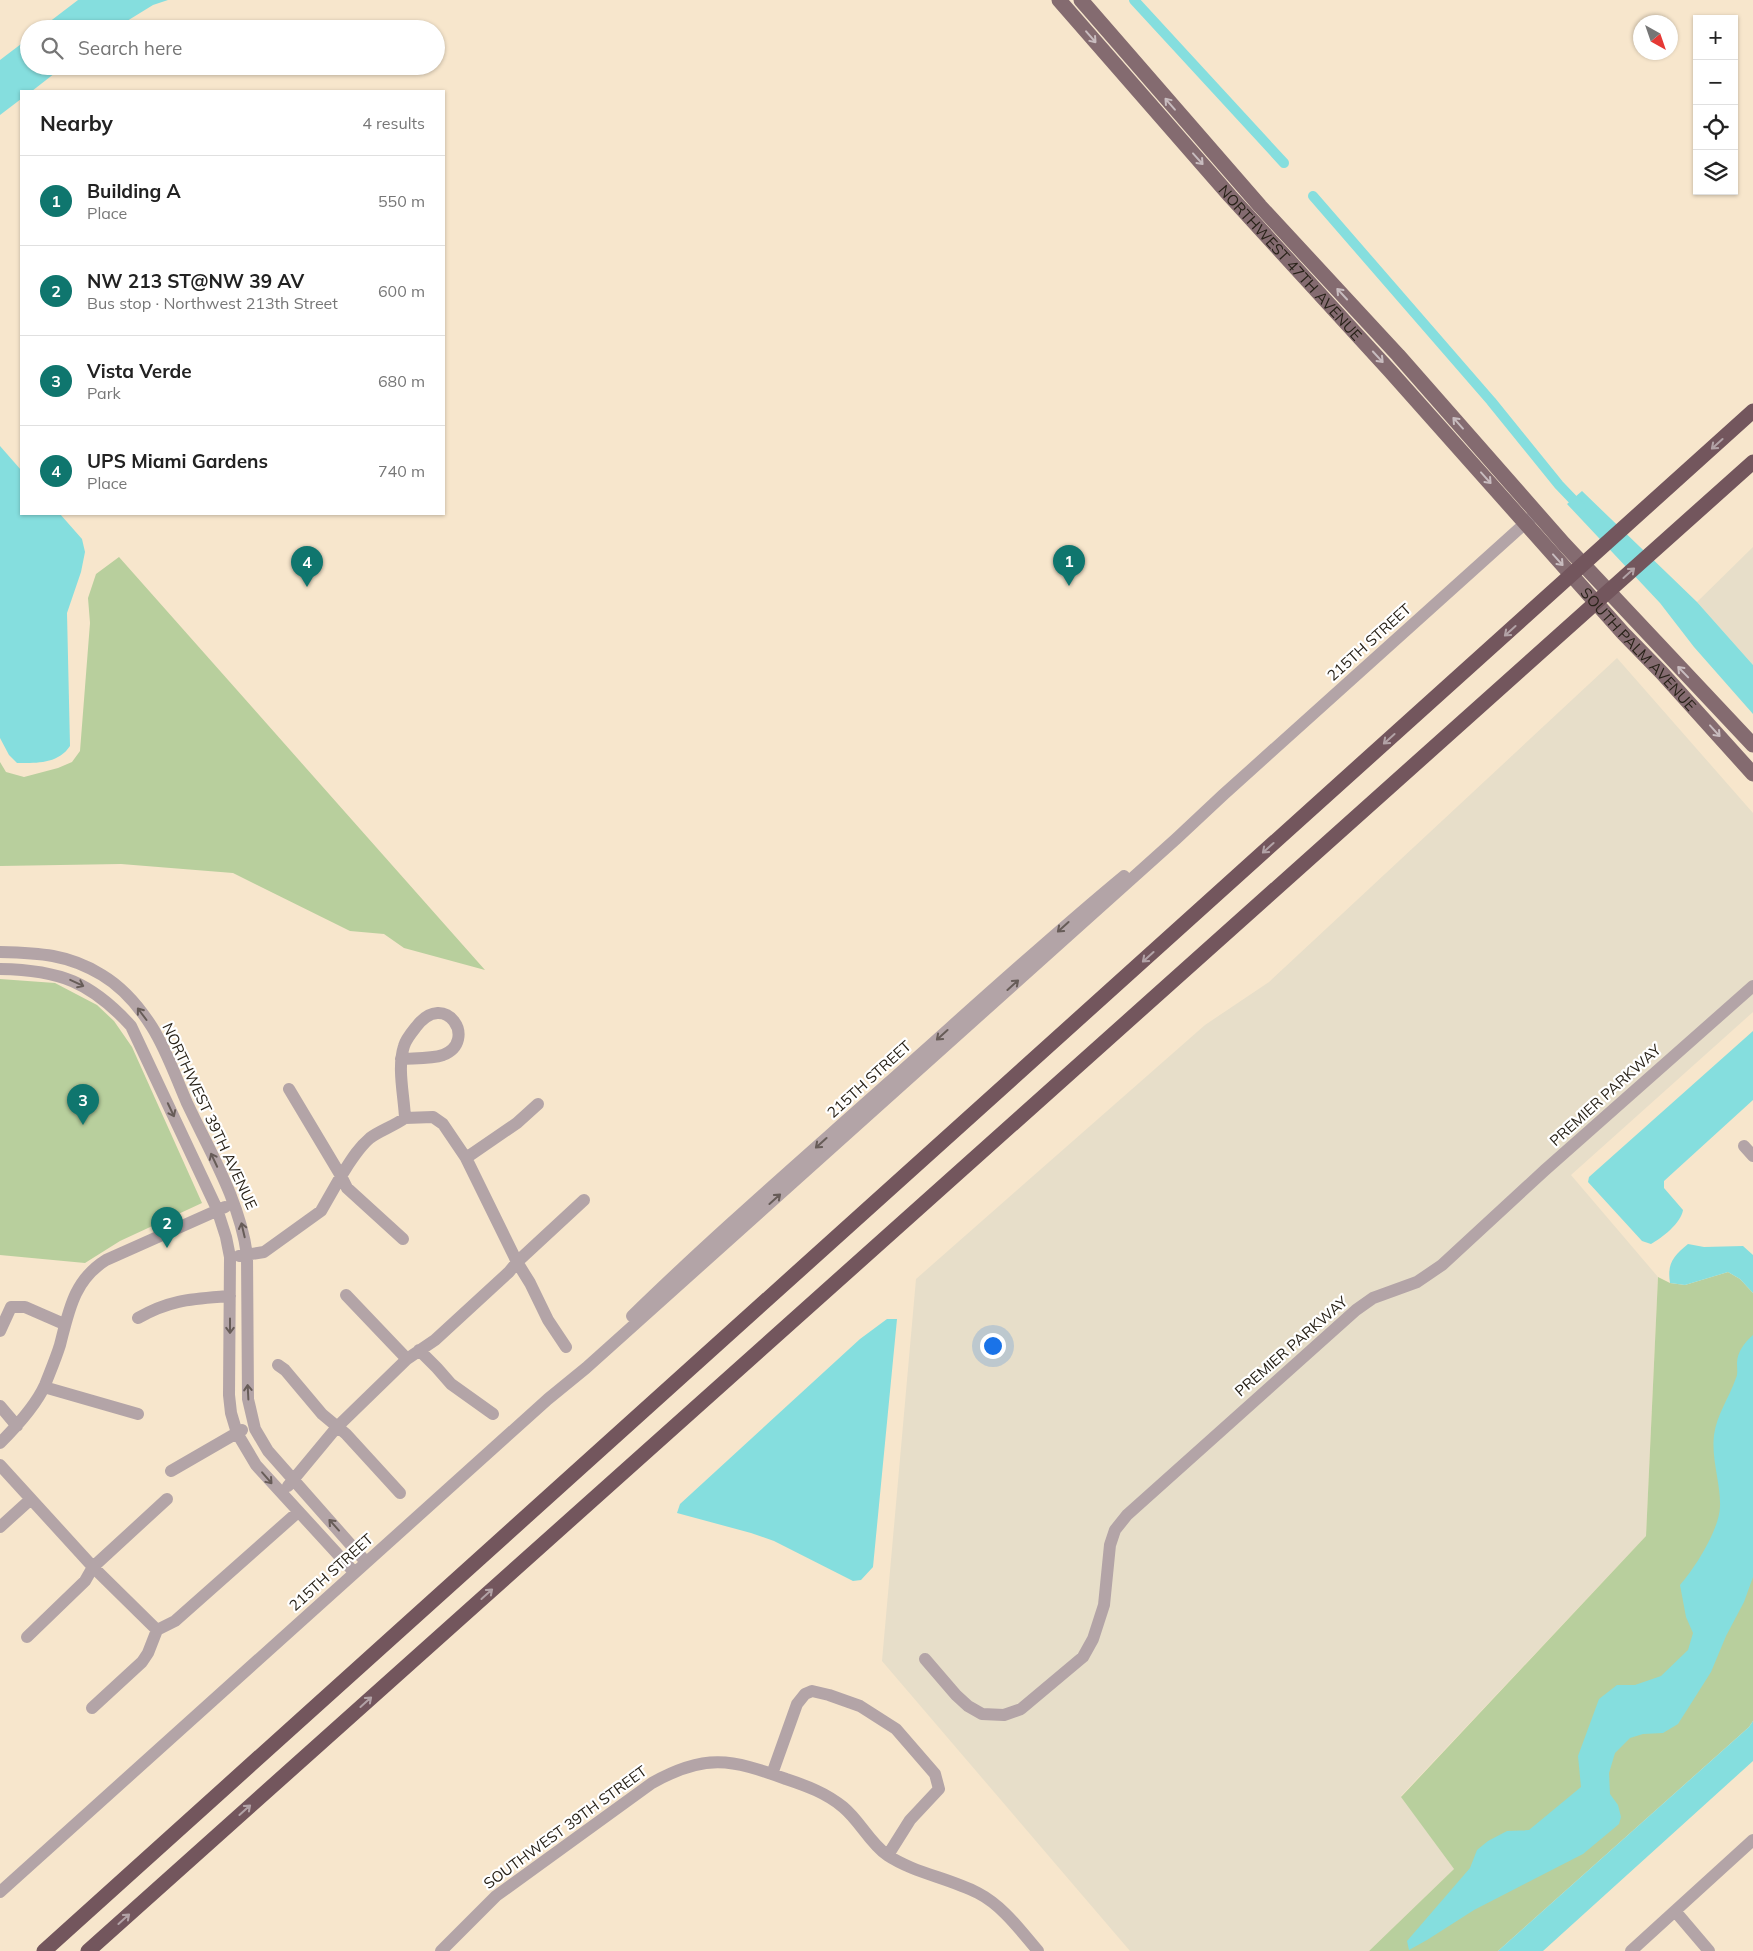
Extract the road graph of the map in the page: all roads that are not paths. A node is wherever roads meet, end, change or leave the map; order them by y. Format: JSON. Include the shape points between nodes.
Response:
{"nodes":[{"id":1,"x":1059,"y":0,"type":"edge"},
{"id":2,"x":1081,"y":0,"type":"edge"},
{"id":3,"x":1753,"y":411,"type":"edge"},
{"id":4,"x":1753,"y":462,"type":"edge"},
{"id":5,"x":1537,"y":513,"type":"junction"},
{"id":6,"x":1525,"y":523,"type":"junction"},
{"id":7,"x":1753,"y":745,"type":"edge"},
{"id":8,"x":1753,"y":774,"type":"edge"},
{"id":9,"x":0,"y":952,"type":"edge"},
{"id":10,"x":0,"y":969,"type":"edge"},
{"id":11,"x":1753,"y":986,"type":"edge"},
{"id":12,"x":401,"y":1059,"type":"junction"},
{"id":13,"x":289,"y":1088,"type":"dead end"},
{"id":14,"x":538,"y":1104,"type":"dead end"},
{"id":15,"x":405,"y":1118,"type":"junction"},
{"id":16,"x":1744,"y":1146,"type":"dead end"},
{"id":17,"x":1753,"y":1156,"type":"edge"},
{"id":18,"x":466,"y":1158,"type":"junction"},
{"id":19,"x":341,"y":1176,"type":"junction"},
{"id":20,"x":584,"y":1200,"type":"dead end"},
{"id":21,"x":234,"y":1204,"type":"junction"},
{"id":22,"x":217,"y":1209,"type":"junction"},
{"id":23,"x":403,"y":1239,"type":"dead end"},
{"id":24,"x":247,"y":1255,"type":"junction"},
{"id":25,"x":230,"y":1257,"type":"junction"},
{"id":26,"x":517,"y":1262,"type":"junction"},
{"id":27,"x":346,"y":1295,"type":"dead end"},
{"id":28,"x":230,"y":1296,"type":"junction"},
{"id":29,"x":138,"y":1318,"type":"dead end"},
{"id":30,"x":64,"y":1324,"type":"junction"},
{"id":31,"x":0,"y":1330,"type":"edge"},
{"id":32,"x":566,"y":1347,"type":"dead end"},
{"id":33,"x":419,"y":1350,"type":"junction"},
{"id":34,"x":407,"y":1360,"type":"junction"},
{"id":35,"x":278,"y":1365,"type":"dead end"},
{"id":36,"x":44,"y":1387,"type":"junction"},
{"id":37,"x":0,"y":1406,"type":"edge"},
{"id":38,"x":138,"y":1414,"type":"dead end"},
{"id":39,"x":493,"y":1414,"type":"dead end"},
{"id":40,"x":254,"y":1424,"type":"junction"},
{"id":41,"x":17,"y":1426,"type":"junction"},
{"id":42,"x":337,"y":1427,"type":"junction"},
{"id":43,"x":237,"y":1433,"type":"junction"},
{"id":44,"x":0,"y":1443,"type":"edge"},
{"id":45,"x":0,"y":1465,"type":"edge"},
{"id":46,"x":171,"y":1471,"type":"dead end"},
{"id":47,"x":293,"y":1480,"type":"junction"},
{"id":48,"x":400,"y":1492,"type":"dead end"},
{"id":49,"x":281,"y":1494,"type":"junction"},
{"id":50,"x":31,"y":1499,"type":"junction"},
{"id":51,"x":167,"y":1499,"type":"dead end"},
{"id":52,"x":298,"y":1512,"type":"junction"},
{"id":53,"x":0,"y":1527,"type":"edge"},
{"id":54,"x":366,"y":1562,"type":"junction"},
{"id":55,"x":93,"y":1567,"type":"junction"},
{"id":56,"x":354,"y":1572,"type":"junction"},
{"id":57,"x":157,"y":1630,"type":"junction"},
{"id":58,"x":26,"y":1637,"type":"dead end"},
{"id":59,"x":925,"y":1659,"type":"dead end"},
{"id":60,"x":92,"y":1708,"type":"dead end"},
{"id":61,"x":772,"y":1774,"type":"junction"},
{"id":62,"x":1753,"y":1840,"type":"edge"},
{"id":63,"x":888,"y":1855,"type":"junction"},
{"id":64,"x":0,"y":1892,"type":"edge"},
{"id":65,"x":1675,"y":1911,"type":"junction"},
{"id":66,"x":44,"y":1951,"type":"edge"},
{"id":67,"x":88,"y":1951,"type":"edge"},
{"id":68,"x":441,"y":1951,"type":"edge"},
{"id":69,"x":1038,"y":1951,"type":"edge"},
{"id":70,"x":1631,"y":1951,"type":"edge"},
{"id":71,"x":1710,"y":1951,"type":"edge"}],
"edges":[{"from":1,"to":6,"type":"main road","name":"NORTHWEST 47TH AVENUE","one_way":true},
{"from":5,"to":2,"type":"main road","name":"NORTHWEST 47TH AVENUE","one_way":true,"via":[[1260,206]]},
{"from":3,"to":66,"type":"highway","one_way":true},
{"from":67,"to":4,"type":"highway","one_way":true},
{"from":5,"to":6,"type":"street","name":"215TH STREET"},
{"from":7,"to":5,"type":"main road","name":"SOUTH PALM AVENUE","one_way":true},
{"from":6,"to":8,"type":"main road","name":"SOUTH PALM AVENUE","one_way":true},
{"from":6,"to":54,"type":"street","name":"215TH STREET","via":[[1147,866]]},
{"from":21,"to":9,"type":"street","name":"NORTHWEST 39TH AVENUE","one_way":true,"via":[[164,1049],[142,1013],[127,996],[103,976],[60,956]]},
{"from":10,"to":22,"type":"street","one_way":true,"via":[[31,970],[78,982],[114,1007],[131,1026]]},
{"from":11,"to":59,"type":"street","name":"PREMIER PARKWAY","via":[[1442,1265],[1417,1282],[1374,1298],[1356,1310],[1127,1515],[1115,1530],[1110,1545],[1104,1605],[1093,1639],[1083,1657],[1021,1709],[1004,1715],[982,1714],[956,1695]]},
{"from":12,"to":12,"type":"street","via":[[404,1043],[431,1013],[444,1013],[454,1019],[459,1031],[450,1051],[442,1055]]},
{"from":12,"to":15,"type":"street"},
{"from":13,"to":19,"type":"street"},
{"from":14,"to":18,"type":"street","via":[[517,1123]]},
{"from":15,"to":18,"type":"street","via":[[433,1117],[443,1124]]},
{"from":15,"to":19,"type":"street","via":[[372,1137],[357,1151]]},
{"from":16,"to":17,"type":"street"},
{"from":18,"to":26,"type":"street"},
{"from":19,"to":23,"type":"street","via":[[347,1188]]},
{"from":19,"to":24,"type":"street","via":[[321,1211],[264,1252]]},
{"from":20,"to":26,"type":"street"},
{"from":21,"to":22,"type":"street"},
{"from":24,"to":21,"type":"street","name":"NORTHWEST 39TH AVENUE","one_way":true,"via":[[244,1233]]},
{"from":22,"to":25,"type":"street"},
{"from":22,"to":30,"type":"street","via":[[93,1268],[77,1288]]},
{"from":24,"to":25,"type":"street"},
{"from":40,"to":24,"type":"street","name":"NORTHWEST 39TH AVENUE","one_way":true,"via":[[248,1399]]},
{"from":25,"to":28,"type":"street"},
{"from":26,"to":32,"type":"street"},
{"from":26,"to":33,"type":"street","via":[[435,1340]]},
{"from":27,"to":34,"type":"street"},
{"from":28,"to":29,"type":"street","via":[[181,1300]]},
{"from":28,"to":43,"type":"street","one_way":true,"via":[[229,1395]]},
{"from":30,"to":31,"type":"street","via":[[25,1307],[11,1307]]},
{"from":30,"to":36,"type":"street"},
{"from":33,"to":34,"type":"street"},
{"from":33,"to":39,"type":"street","via":[[450,1384]]},
{"from":34,"to":42,"type":"street"},
{"from":35,"to":42,"type":"street"},
{"from":36,"to":38,"type":"street"},
{"from":36,"to":41,"type":"street"},
{"from":37,"to":41,"type":"street"},
{"from":40,"to":43,"type":"street"},
{"from":40,"to":47,"type":"street","name":"NORTHWEST 39TH AVENUE","via":[[268,1451]]},
{"from":41,"to":44,"type":"street"},
{"from":42,"to":47,"type":"street"},
{"from":42,"to":48,"type":"street"},
{"from":43,"to":46,"type":"street"},
{"from":43,"to":49,"type":"street","one_way":true,"via":[[256,1465]]},
{"from":45,"to":50,"type":"street"},
{"from":47,"to":49,"type":"street"},
{"from":54,"to":47,"type":"street","name":"NORTHWEST 39TH AVENUE","one_way":true},
{"from":49,"to":52,"type":"street"},
{"from":50,"to":53,"type":"street"},
{"from":50,"to":55,"type":"street"},
{"from":51,"to":55,"type":"street"},
{"from":52,"to":56,"type":"street"},
{"from":52,"to":57,"type":"street","via":[[175,1621]]},
{"from":54,"to":56,"type":"street","name":"215TH STREET"},
{"from":55,"to":57,"type":"street"},
{"from":55,"to":58,"type":"street","via":[[85,1581]]},
{"from":56,"to":64,"type":"street","name":"215TH STREET"},
{"from":57,"to":60,"type":"street","via":[[142,1662]]},
{"from":61,"to":63,"type":"street","name":"SOUTHWEST 39TH STREET","via":[[830,1797]]},
{"from":61,"to":63,"type":"street","via":[[797,1704],[812,1691],[829,1694],[878,1716],[896,1729],[935,1774],[939,1789],[910,1820]]},
{"from":61,"to":68,"type":"street","name":"SOUTHWEST 39TH STREET","via":[[725,1761],[670,1772],[496,1896]]},
{"from":62,"to":65,"type":"street"},
{"from":63,"to":69,"type":"street","name":"SOUTHWEST 39TH STREET","via":[[979,1894],[997,1906]]},
{"from":65,"to":70,"type":"street"},
{"from":65,"to":71,"type":"street"}]}
